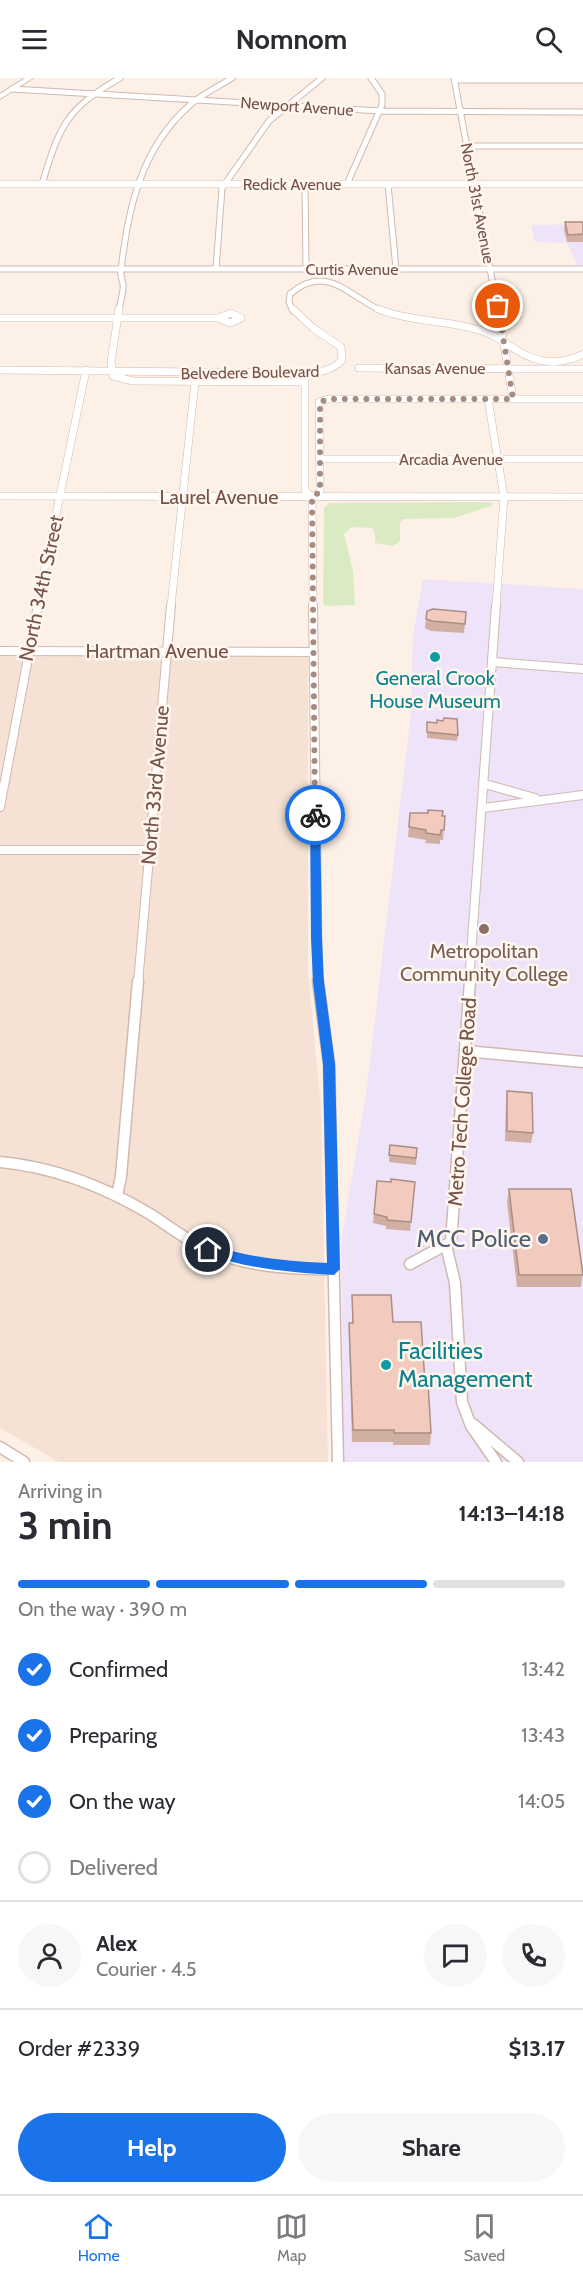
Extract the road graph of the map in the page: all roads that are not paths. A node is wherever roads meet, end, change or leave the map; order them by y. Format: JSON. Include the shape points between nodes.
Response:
{"nodes":[{"id":1,"x":30,"y":78,"type":"edge"},
{"id":2,"x":120,"y":78,"type":"edge"},
{"id":3,"x":232,"y":78,"type":"edge"},
{"id":4,"x":322,"y":78,"type":"edge"},
{"id":5,"x":371,"y":78,"type":"edge"},
{"id":6,"x":454,"y":79,"type":"edge"},
{"id":7,"x":583,"y":80,"type":"edge"},
{"id":8,"x":12,"y":89,"type":"junction"},
{"id":9,"x":92,"y":94,"type":"junction"},
{"id":10,"x":0,"y":97,"type":"edge"},
{"id":11,"x":197,"y":100,"type":"junction"},
{"id":12,"x":286,"y":106,"type":"junction"},
{"id":13,"x":380,"y":111,"type":"junction"},
{"id":14,"x":460,"y":112,"type":"junction"},
{"id":15,"x":583,"y":112,"type":"edge"},
{"id":16,"x":583,"y":146,"type":"edge"},
{"id":17,"x":467,"y":147,"type":"junction"},
{"id":18,"x":0,"y":184,"type":"edge"},
{"id":19,"x":42,"y":184,"type":"junction"},
{"id":20,"x":136,"y":184,"type":"junction"},
{"id":21,"x":224,"y":184,"type":"junction"},
{"id":22,"x":305,"y":184,"type":"junction"},
{"id":23,"x":347,"y":184,"type":"junction"},
{"id":24,"x":388,"y":184,"type":"junction"},
{"id":25,"x":474,"y":184,"type":"junction"},
{"id":26,"x":583,"y":184,"type":"edge"},
{"id":27,"x":0,"y":269,"type":"edge"},
{"id":28,"x":216,"y":269,"type":"junction"},
{"id":29,"x":306,"y":269,"type":"junction"},
{"id":30,"x":396,"y":269,"type":"junction"},
{"id":31,"x":490,"y":269,"type":"junction"},
{"id":32,"x":583,"y":269,"type":"edge"},
{"id":33,"x":121,"y":270,"type":"junction"},
{"id":34,"x":337,"y":276,"type":"junction"},
{"id":35,"x":0,"y":318,"type":"edge"},
{"id":36,"x":118,"y":318,"type":"junction"},
{"id":37,"x":218,"y":318,"type":"dead end"},
{"id":38,"x":503,"y":341,"type":"junction"},
{"id":39,"x":583,"y":354,"type":"edge"},
{"id":40,"x":359,"y":368,"type":"dead end"},
{"id":41,"x":507,"y":369,"type":"junction"},
{"id":42,"x":583,"y":369,"type":"edge"},
{"id":43,"x":0,"y":370,"type":"edge"},
{"id":44,"x":86,"y":370,"type":"junction"},
{"id":45,"x":112,"y":371,"type":"junction"},
{"id":46,"x":306,"y":373,"type":"junction"},
{"id":47,"x":196,"y":378,"type":"junction"},
{"id":48,"x":305,"y":382,"type":"junction"},
{"id":49,"x":488,"y":399,"type":"junction"},
{"id":50,"x":513,"y":399,"type":"junction"},
{"id":51,"x":583,"y":399,"type":"edge"},
{"id":52,"x":320,"y":459,"type":"junction"},
{"id":53,"x":498,"y":459,"type":"junction"},
{"id":54,"x":583,"y":459,"type":"edge"},
{"id":55,"x":0,"y":496,"type":"edge"},
{"id":56,"x":60,"y":496,"type":"junction"},
{"id":57,"x":583,"y":496,"type":"edge"},
{"id":58,"x":183,"y":497,"type":"junction"},
{"id":59,"x":312,"y":497,"type":"junction"},
{"id":60,"x":504,"y":497,"type":"junction"},
{"id":61,"x":0,"y":651,"type":"edge"},
{"id":62,"x":28,"y":651,"type":"junction"},
{"id":63,"x":166,"y":651,"type":"junction"},
{"id":64,"x":313,"y":652,"type":"junction"},
{"id":65,"x":493,"y":663,"type":"junction"},
{"id":66,"x":583,"y":669,"type":"edge"},
{"id":67,"x":485,"y":784,"type":"junction"},
{"id":68,"x":583,"y":795,"type":"edge"},
{"id":69,"x":541,"y":799,"type":"junction"},
{"id":70,"x":0,"y":807,"type":"edge"},
{"id":71,"x":483,"y":808,"type":"junction"},
{"id":72,"x":0,"y":850,"type":"edge"},
{"id":73,"x":150,"y":850,"type":"junction"},
{"id":74,"x":466,"y":1051,"type":"junction"},
{"id":75,"x":583,"y":1062,"type":"edge"},
{"id":76,"x":0,"y":1162,"type":"edge"},
{"id":77,"x":117,"y":1196,"type":"junction"},
{"id":78,"x":446,"y":1245,"type":"junction"},
{"id":79,"x":410,"y":1264,"type":"dead end"},
{"id":80,"x":334,"y":1269,"type":"junction"},
{"id":81,"x":467,"y":1417,"type":"junction"},
{"id":82,"x":0,"y":1447,"type":"edge"},
{"id":83,"x":24,"y":1462,"type":"edge"},
{"id":84,"x":338,"y":1462,"type":"edge"},
{"id":85,"x":496,"y":1462,"type":"edge"},
{"id":86,"x":518,"y":1462,"type":"edge"}],
"edges":[{"from":1,"to":8,"type":"main road"},
{"from":2,"to":9,"type":"street"},
{"from":3,"to":11,"type":"street"},
{"from":4,"to":12,"type":"street"},
{"from":5,"to":13,"type":"street","via":[[382,94]]},
{"from":6,"to":7,"type":"street"},
{"from":6,"to":14,"type":"street","name":"North 31st Avenue"},
{"from":8,"to":9,"type":"street","name":"Newport Avenue"},
{"from":8,"to":10,"type":"main road"},
{"from":9,"to":11,"type":"street","name":"Newport Avenue"},
{"from":9,"to":19,"type":"street","via":[[61,124]]},
{"from":11,"to":12,"type":"street","name":"Newport Avenue"},
{"from":11,"to":20,"type":"street","via":[[158,137]]},
{"from":12,"to":13,"type":"street","name":"Newport Avenue"},
{"from":12,"to":21,"type":"street","via":[[264,127]]},
{"from":13,"to":14,"type":"street","name":"Newport Avenue"},
{"from":13,"to":23,"type":"street"},
{"from":14,"to":15,"type":"street","name":"Newport Avenue"},
{"from":14,"to":17,"type":"street","name":"North 31st Avenue"},
{"from":16,"to":17,"type":"street"},
{"from":17,"to":25,"type":"street","name":"North 31st Avenue"},
{"from":18,"to":19,"type":"street","name":"Redick Avenue"},
{"from":19,"to":20,"type":"street","name":"Redick Avenue"},
{"from":20,"to":21,"type":"street","name":"Redick Avenue"},
{"from":20,"to":33,"type":"street"},
{"from":21,"to":22,"type":"street","name":"Redick Avenue"},
{"from":21,"to":28,"type":"street"},
{"from":22,"to":23,"type":"street","name":"Redick Avenue"},
{"from":22,"to":29,"type":"street"},
{"from":23,"to":24,"type":"street","name":"Redick Avenue"},
{"from":24,"to":25,"type":"street","name":"Redick Avenue"},
{"from":24,"to":30,"type":"street"},
{"from":25,"to":26,"type":"street","name":"Redick Avenue"},
{"from":25,"to":31,"type":"street","name":"North 31st Avenue"},
{"from":27,"to":33,"type":"street"},
{"from":28,"to":29,"type":"street","name":"Curtis Avenue"},
{"from":28,"to":33,"type":"street","name":"Curtis Avenue"},
{"from":29,"to":34,"type":"street","name":"Curtis Avenue"},
{"from":30,"to":31,"type":"street","name":"Curtis Avenue"},
{"from":30,"to":34,"type":"street","name":"Curtis Avenue"},
{"from":31,"to":32,"type":"street","name":"Curtis Avenue"},
{"from":31,"to":38,"type":"street","name":"North 31st Avenue"},
{"from":33,"to":36,"type":"street"},
{"from":34,"to":38,"type":"street","via":[[382,311],[470,327]]},
{"from":34,"to":46,"type":"street","name":"Belvedere Boulevard","via":[[307,283],[288,297],[289,307],[297,316],[342,350],[342,360],[334,368]]},
{"from":35,"to":36,"type":"street"},
{"from":36,"to":37,"type":"street"},
{"from":36,"to":45,"type":"street"},
{"from":38,"to":39,"type":"street","via":[[539,360],[566,360]]},
{"from":38,"to":41,"type":"street","name":"North 31st Avenue"},
{"from":40,"to":41,"type":"street","name":"Kansas Avenue"},
{"from":41,"to":42,"type":"street","name":"Kansas Avenue"},
{"from":41,"to":50,"type":"street","name":"North 31st Avenue"},
{"from":43,"to":44,"type":"street"},
{"from":44,"to":45,"type":"street"},
{"from":44,"to":56,"type":"street","name":"North 34th Street"},
{"from":45,"to":47,"type":"street","via":[[113,376],[133,381]]},
{"from":46,"to":47,"type":"street","name":"Belvedere Boulevard"},
{"from":46,"to":48,"type":"street"},
{"from":47,"to":48,"type":"street"},
{"from":47,"to":58,"type":"street","name":"North 33rd Avenue"},
{"from":48,"to":59,"type":"street","via":[[304,491]]},
{"from":49,"to":50,"type":"street"},
{"from":49,"to":52,"type":"street","via":[[321,400]]},
{"from":49,"to":53,"type":"street"},
{"from":50,"to":51,"type":"street"},
{"from":52,"to":53,"type":"street","name":"Arcadia Avenue"},
{"from":52,"to":59,"type":"street","via":[[320,492]]},
{"from":53,"to":54,"type":"street","name":"Arcadia Avenue"},
{"from":53,"to":60,"type":"street"},
{"from":55,"to":56,"type":"street","name":"Laurel Avenue"},
{"from":56,"to":58,"type":"street","name":"Laurel Avenue"},
{"from":56,"to":62,"type":"street","name":"North 34th Street"},
{"from":57,"to":60,"type":"street","name":"Laurel Avenue"},
{"from":58,"to":59,"type":"street","name":"Laurel Avenue"},
{"from":58,"to":63,"type":"street","name":"North 33rd Avenue"},
{"from":59,"to":60,"type":"street","name":"Laurel Avenue"},
{"from":59,"to":64,"type":"street"},
{"from":60,"to":65,"type":"street","name":"Metro Tech College Road"},
{"from":61,"to":62,"type":"street","name":"Hartman Avenue"},
{"from":62,"to":63,"type":"street","name":"Hartman Avenue"},
{"from":62,"to":70,"type":"street","name":"North 34th Street"},
{"from":63,"to":64,"type":"street","name":"Hartman Avenue"},
{"from":63,"to":73,"type":"street","name":"North 33rd Avenue"},
{"from":64,"to":80,"type":"street","via":[[316,939],[329,1064]]},
{"from":65,"to":66,"type":"street"},
{"from":65,"to":67,"type":"street","name":"Metro Tech College Road"},
{"from":67,"to":69,"type":"street"},
{"from":67,"to":71,"type":"street","name":"Metro Tech College Road"},
{"from":68,"to":69,"type":"street"},
{"from":69,"to":71,"type":"street"},
{"from":71,"to":74,"type":"street","name":"Metro Tech College Road"},
{"from":72,"to":73,"type":"street"},
{"from":73,"to":77,"type":"street","name":"North 33rd Avenue"},
{"from":74,"to":75,"type":"street"},
{"from":74,"to":78,"type":"street","name":"Metro Tech College Road","via":[[451,1242]]},
{"from":76,"to":77,"type":"street","via":[[53,1170]]},
{"from":77,"to":80,"type":"street","via":[[195,1243],[221,1254],[269,1266]]},
{"from":78,"to":79,"type":"street"},
{"from":78,"to":81,"type":"street","via":[[452,1260],[461,1396]]},
{"from":80,"to":84,"type":"street"},
{"from":81,"to":85,"type":"street","via":[[472,1431]]},
{"from":81,"to":86,"type":"street"},
{"from":82,"to":83,"type":"street"}]}
